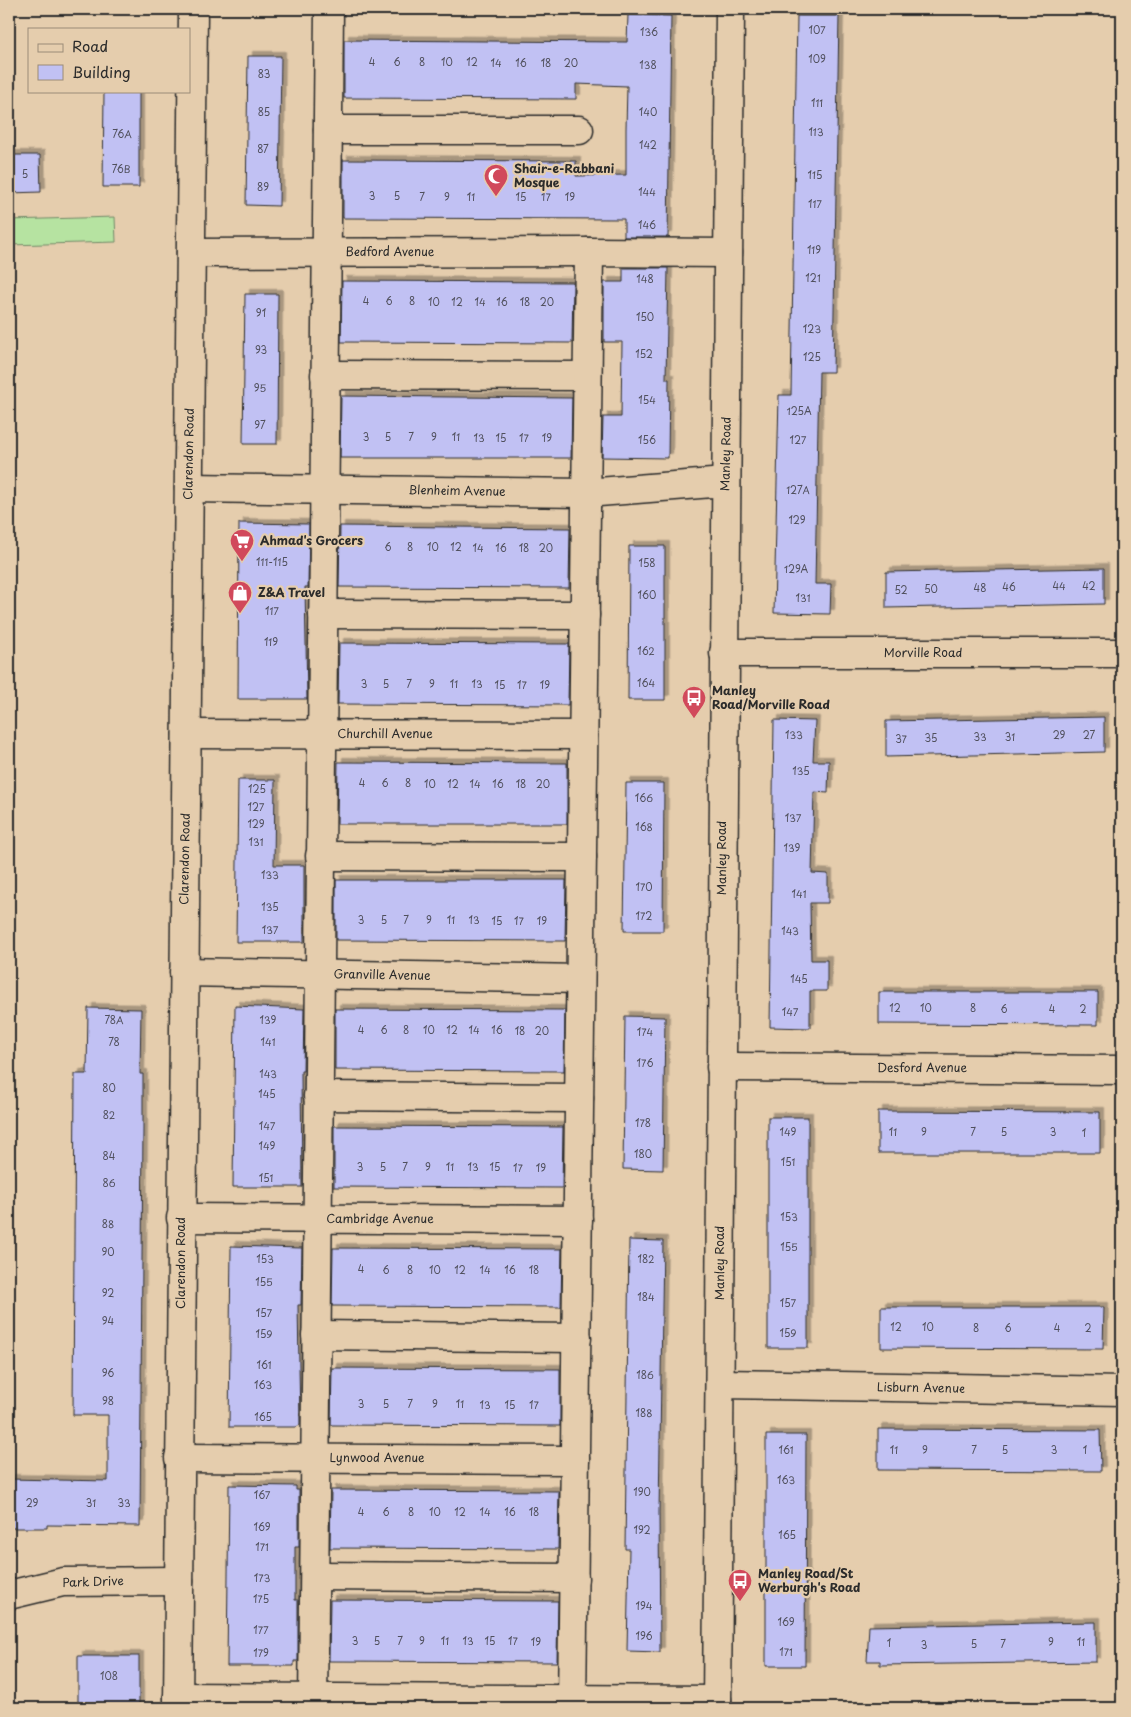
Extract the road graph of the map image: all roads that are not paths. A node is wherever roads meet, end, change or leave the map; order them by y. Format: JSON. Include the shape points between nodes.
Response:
{"nodes":[{"id":1,"x":193,"y":9,"type":"edge"},
{"id":2,"x":329,"y":9,"type":"edge"},
{"id":3,"x":730,"y":9,"type":"edge"},
{"id":4,"x":328,"y":130,"type":"junction"},
{"id":5,"x":579,"y":130,"type":"dead end"},
{"id":6,"x":191,"y":252,"type":"junction"},
{"id":7,"x":326,"y":252,"type":"junction"},
{"id":8,"x":588,"y":252,"type":"junction"},
{"id":9,"x":728,"y":253,"type":"junction"},
{"id":10,"x":325,"y":375,"type":"junction"},
{"id":11,"x":588,"y":376,"type":"junction"},
{"id":12,"x":725,"y":482,"type":"junction"},
{"id":13,"x":189,"y":488,"type":"junction"},
{"id":14,"x":324,"y":490,"type":"junction"},
{"id":15,"x":586,"y":493,"type":"junction"},
{"id":16,"x":323,"y":614,"type":"junction"},
{"id":17,"x":584,"y":615,"type":"junction"},
{"id":18,"x":724,"y":653,"type":"junction"},
{"id":19,"x":1122,"y":653,"type":"edge"},
{"id":20,"x":187,"y":734,"type":"junction"},
{"id":21,"x":322,"y":734,"type":"junction"},
{"id":22,"x":583,"y":735,"type":"junction"},
{"id":23,"x":320,"y":856,"type":"junction"},
{"id":24,"x":582,"y":857,"type":"junction"},
{"id":25,"x":184,"y":972,"type":"junction"},
{"id":26,"x":319,"y":974,"type":"junction"},
{"id":27,"x":580,"y":979,"type":"junction"},
{"id":28,"x":721,"y":1067,"type":"junction"},
{"id":29,"x":1122,"y":1070,"type":"edge"},
{"id":30,"x":318,"y":1096,"type":"junction"},
{"id":31,"x":579,"y":1098,"type":"junction"},
{"id":32,"x":181,"y":1218,"type":"junction"},
{"id":33,"x":317,"y":1219,"type":"junction"},
{"id":34,"x":578,"y":1220,"type":"junction"},
{"id":35,"x":316,"y":1335,"type":"junction"},
{"id":36,"x":577,"y":1338,"type":"junction"},
{"id":37,"x":720,"y":1384,"type":"junction"},
{"id":38,"x":1122,"y":1391,"type":"edge"},
{"id":39,"x":179,"y":1458,"type":"junction"},
{"id":40,"x":315,"y":1458,"type":"junction"},
{"id":41,"x":575,"y":1460,"type":"junction"},
{"id":42,"x":314,"y":1576,"type":"junction"},
{"id":43,"x":574,"y":1578,"type":"junction"},
{"id":44,"x":179,"y":1580,"type":"junction"},
{"id":45,"x":9,"y":1595,"type":"edge"},
{"id":46,"x":178,"y":1703,"type":"edge"},
{"id":47,"x":314,"y":1703,"type":"edge"},
{"id":48,"x":572,"y":1704,"type":"edge"},
{"id":49,"x":717,"y":1704,"type":"edge"}],
"edges":[{"from":1,"to":6,"type":"street","name":"Clarendon Road"},
{"from":2,"to":4,"type":"street"},
{"from":3,"to":9,"type":"street","name":"Manley Road"},
{"from":4,"to":5,"type":"street"},
{"from":4,"to":7,"type":"street"},
{"from":6,"to":7,"type":"street","name":"Bedford Avenue"},
{"from":6,"to":13,"type":"street","name":"Clarendon Road"},
{"from":7,"to":8,"type":"street","name":"Bedford Avenue"},
{"from":7,"to":10,"type":"street"},
{"from":8,"to":9,"type":"street","name":"Bedford Avenue"},
{"from":8,"to":11,"type":"street"},
{"from":9,"to":12,"type":"street","name":"Manley Road"},
{"from":10,"to":11,"type":"street"},
{"from":10,"to":14,"type":"street"},
{"from":11,"to":15,"type":"street"},
{"from":12,"to":15,"type":"street","name":"Blenheim Avenue"},
{"from":12,"to":18,"type":"street","name":"Manley Road"},
{"from":13,"to":14,"type":"street","name":"Blenheim Avenue"},
{"from":13,"to":20,"type":"street","name":"Clarendon Road"},
{"from":14,"to":15,"type":"street","name":"Blenheim Avenue"},
{"from":14,"to":16,"type":"street"},
{"from":15,"to":17,"type":"street"},
{"from":16,"to":17,"type":"street"},
{"from":16,"to":21,"type":"street"},
{"from":17,"to":22,"type":"street"},
{"from":18,"to":19,"type":"street","name":"Morville Road"},
{"from":18,"to":28,"type":"street","name":"Manley Road"},
{"from":20,"to":21,"type":"street","name":"Churchill Avenue"},
{"from":20,"to":25,"type":"street","name":"Clarendon Road"},
{"from":21,"to":22,"type":"street","name":"Churchill Avenue"},
{"from":21,"to":23,"type":"street"},
{"from":22,"to":24,"type":"street"},
{"from":23,"to":24,"type":"street"},
{"from":23,"to":26,"type":"street"},
{"from":24,"to":27,"type":"street"},
{"from":25,"to":26,"type":"street","name":"Granville Avenue"},
{"from":25,"to":32,"type":"street","name":"Clarendon Road"},
{"from":26,"to":27,"type":"street","name":"Granville Avenue"},
{"from":26,"to":30,"type":"street"},
{"from":27,"to":31,"type":"street"},
{"from":28,"to":29,"type":"street","name":"Desford Avenue"},
{"from":28,"to":37,"type":"street","name":"Manley Road"},
{"from":30,"to":31,"type":"street"},
{"from":30,"to":33,"type":"street"},
{"from":31,"to":34,"type":"street"},
{"from":32,"to":33,"type":"street","name":"Cambridge Avenue"},
{"from":32,"to":39,"type":"street","name":"Clarendon Road"},
{"from":33,"to":34,"type":"street","name":"Cambridge Avenue"},
{"from":33,"to":35,"type":"street"},
{"from":34,"to":36,"type":"street"},
{"from":35,"to":36,"type":"street"},
{"from":35,"to":40,"type":"street"},
{"from":36,"to":41,"type":"street"},
{"from":37,"to":38,"type":"street","name":"Lisburn Avenue"},
{"from":37,"to":49,"type":"street","name":"Manley Road"},
{"from":39,"to":40,"type":"street","name":"Lynwood Avenue"},
{"from":39,"to":44,"type":"street","name":"Clarendon Road"},
{"from":40,"to":41,"type":"street","name":"Lynwood Avenue"},
{"from":40,"to":42,"type":"street"},
{"from":41,"to":43,"type":"street"},
{"from":42,"to":43,"type":"street"},
{"from":42,"to":47,"type":"street"},
{"from":43,"to":48,"type":"street"},
{"from":44,"to":45,"type":"street","name":"Park Drive","via":[[63,1582]]},
{"from":44,"to":46,"type":"street","name":"Clarendon Road"},
{"from":46,"to":47,"type":"street"},
{"from":47,"to":48,"type":"street"},
{"from":48,"to":49,"type":"street"}]}
